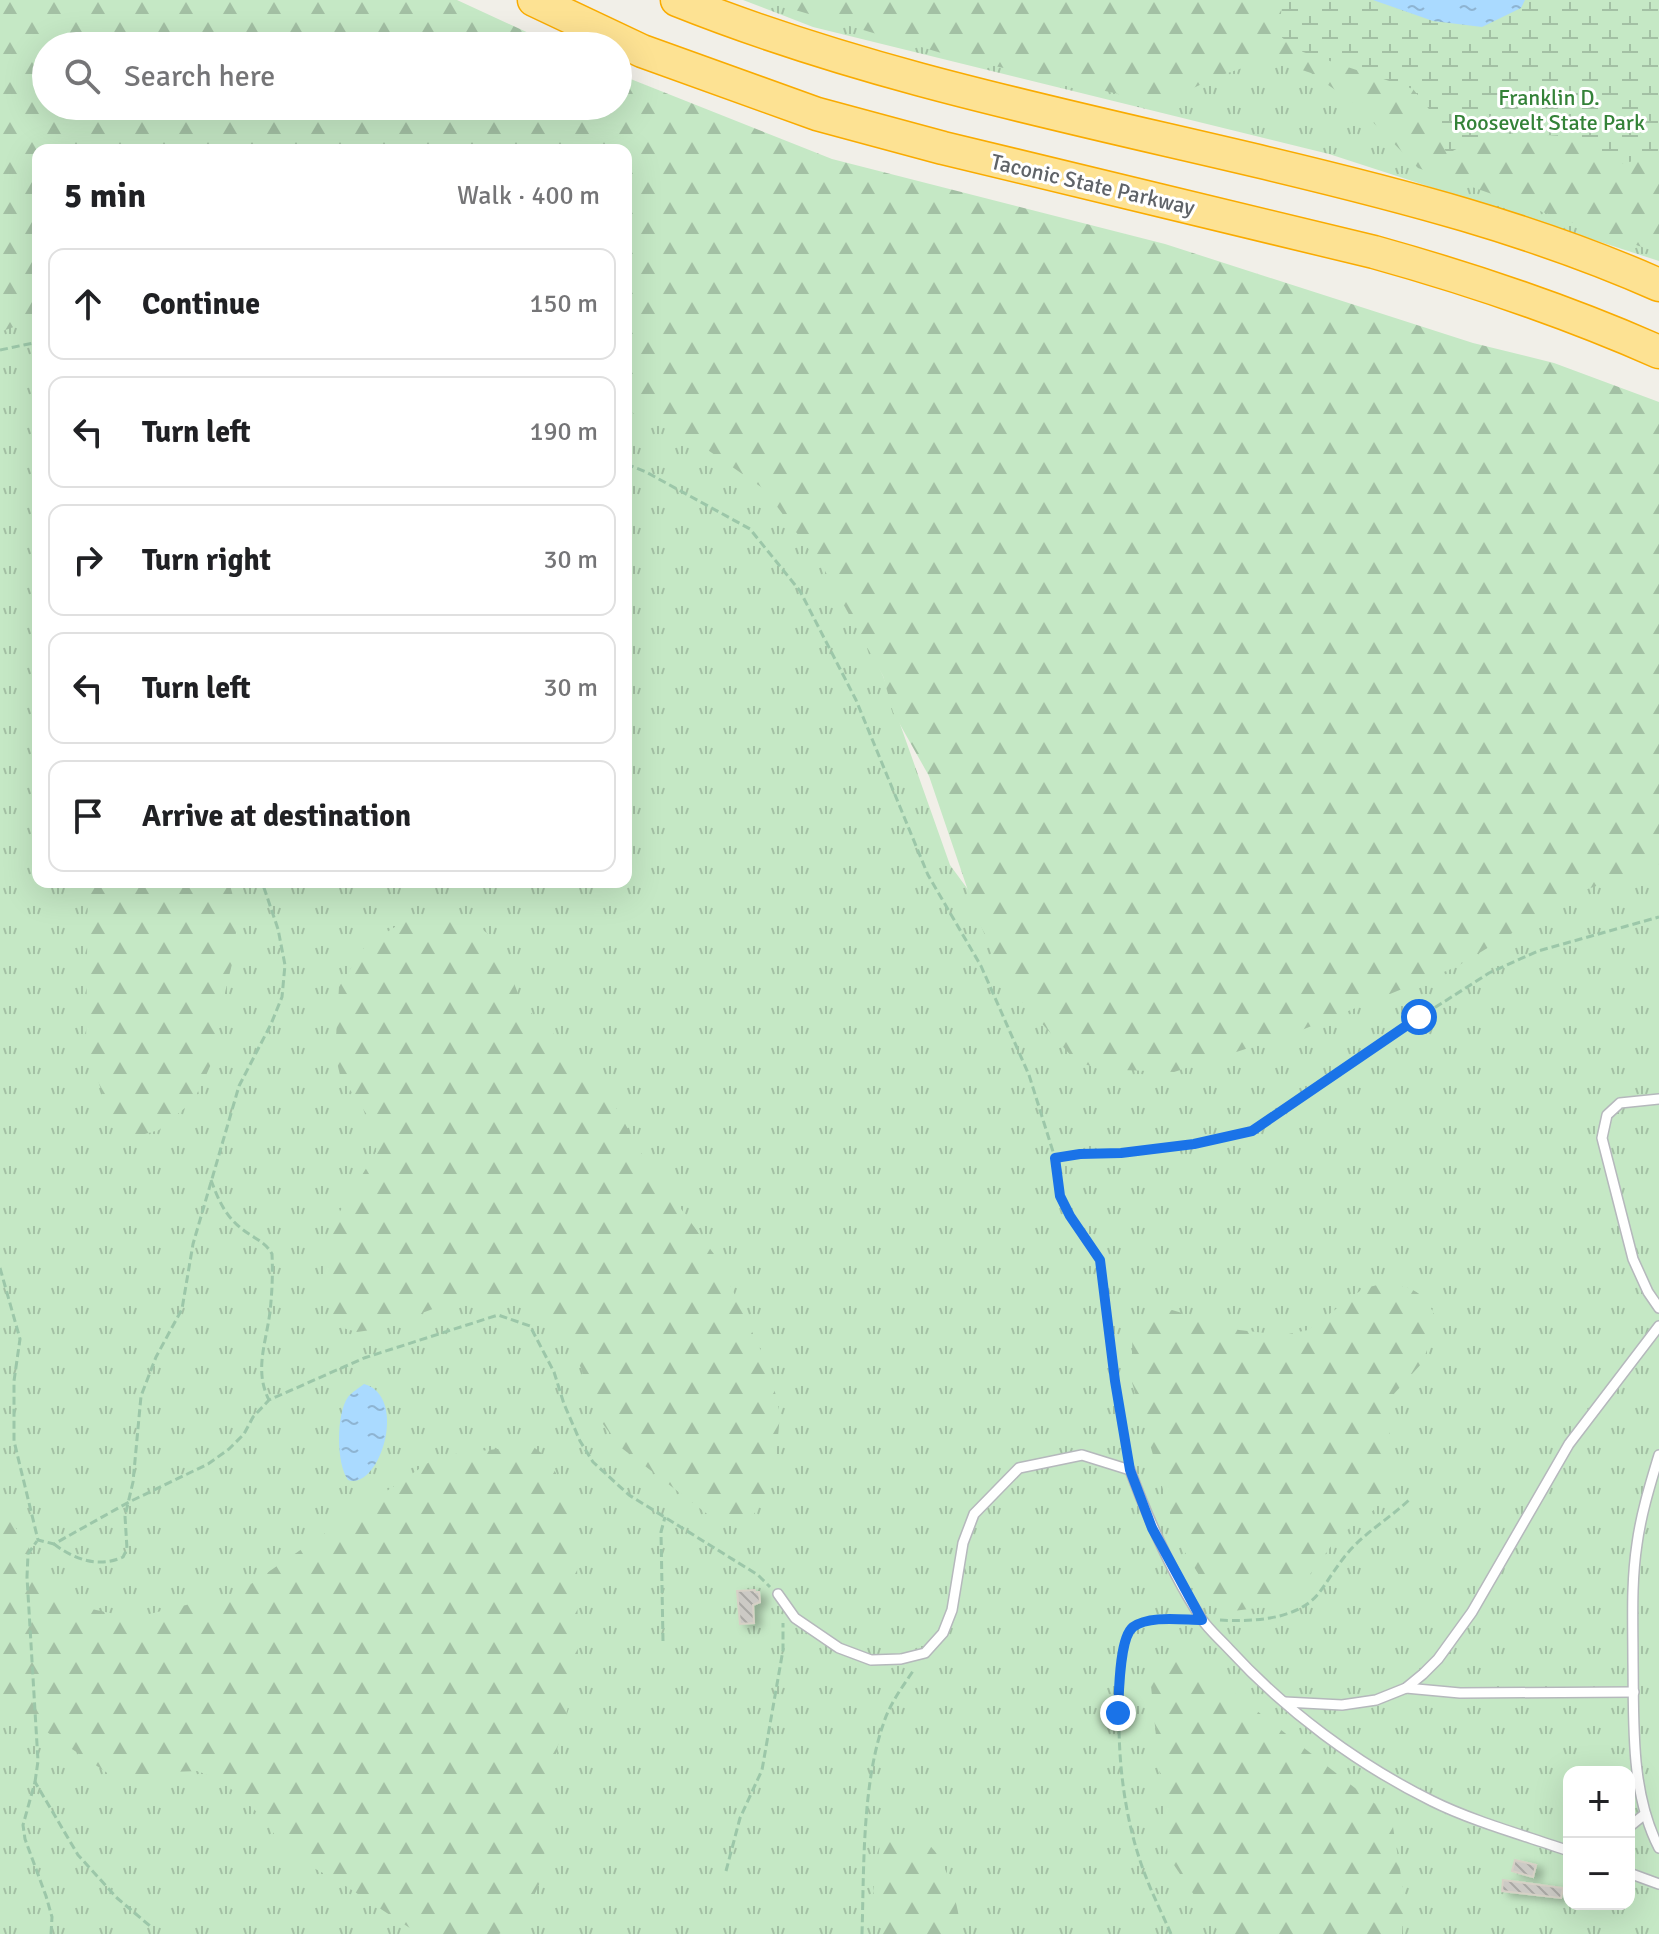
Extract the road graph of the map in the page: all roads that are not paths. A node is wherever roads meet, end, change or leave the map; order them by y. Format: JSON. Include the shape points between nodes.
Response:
{"nodes":[{"id":1,"x":534,"y":0,"type":"edge"},
{"id":2,"x":677,"y":0,"type":"edge"},
{"id":3,"x":602,"y":32,"type":"edge"},
{"id":4,"x":632,"y":46,"type":"edge"},
{"id":5,"x":1659,"y":285,"type":"edge"},
{"id":6,"x":1659,"y":352,"type":"edge"},
{"id":7,"x":1659,"y":1099,"type":"edge"},
{"id":8,"x":1659,"y":1308,"type":"edge"},
{"id":9,"x":1659,"y":1326,"type":"edge"},
{"id":10,"x":1659,"y":1455,"type":"edge"},
{"id":11,"x":778,"y":1594,"type":"road end"},
{"id":12,"x":1406,"y":1688,"type":"junction"},
{"id":13,"x":1634,"y":1692,"type":"junction"},
{"id":14,"x":1285,"y":1702,"type":"junction"},
{"id":15,"x":1645,"y":1814,"type":"junction"},
{"id":16,"x":1635,"y":1822,"type":"edge"},
{"id":17,"x":1659,"y":1848,"type":"edge"},
{"id":18,"x":1563,"y":1849,"type":"edge"},
{"id":19,"x":1635,"y":1875,"type":"edge"},
{"id":20,"x":1659,"y":1884,"type":"edge"}],
"edges":[{"from":1,"to":3,"type":"highway","name":"Taconic State Parkway"},
{"from":2,"to":5,"type":"highway","via":[[888,71],[1442,208]]},
{"from":4,"to":6,"type":"highway","name":"Taconic State Parkway","via":[[817,114],[1435,269],[1557,309]]},
{"from":7,"to":8,"type":"lane","via":[[1620,1103],[1607,1115],[1602,1138],[1633,1259]]},
{"from":9,"to":12,"type":"lane","via":[[1569,1444],[1472,1612],[1438,1659]]},
{"from":10,"to":13,"type":"lane","via":[[1636,1546]]},
{"from":11,"to":14,"type":"lane","via":[[795,1618],[839,1648],[871,1660],[925,1653],[943,1633],[952,1610],[963,1543],[974,1514],[1019,1468],[1082,1455],[1130,1470],[1152,1528],[1202,1620]]},
{"from":12,"to":13,"type":"lane","via":[[1460,1693]]},
{"from":12,"to":14,"type":"lane","via":[[1342,1705]]},
{"from":13,"to":15,"type":"lane"},
{"from":14,"to":18,"type":"lane","via":[[1384,1775],[1435,1803]]},
{"from":15,"to":16,"type":"lane"},
{"from":15,"to":17,"type":"lane"},
{"from":19,"to":20,"type":"lane"}]}
